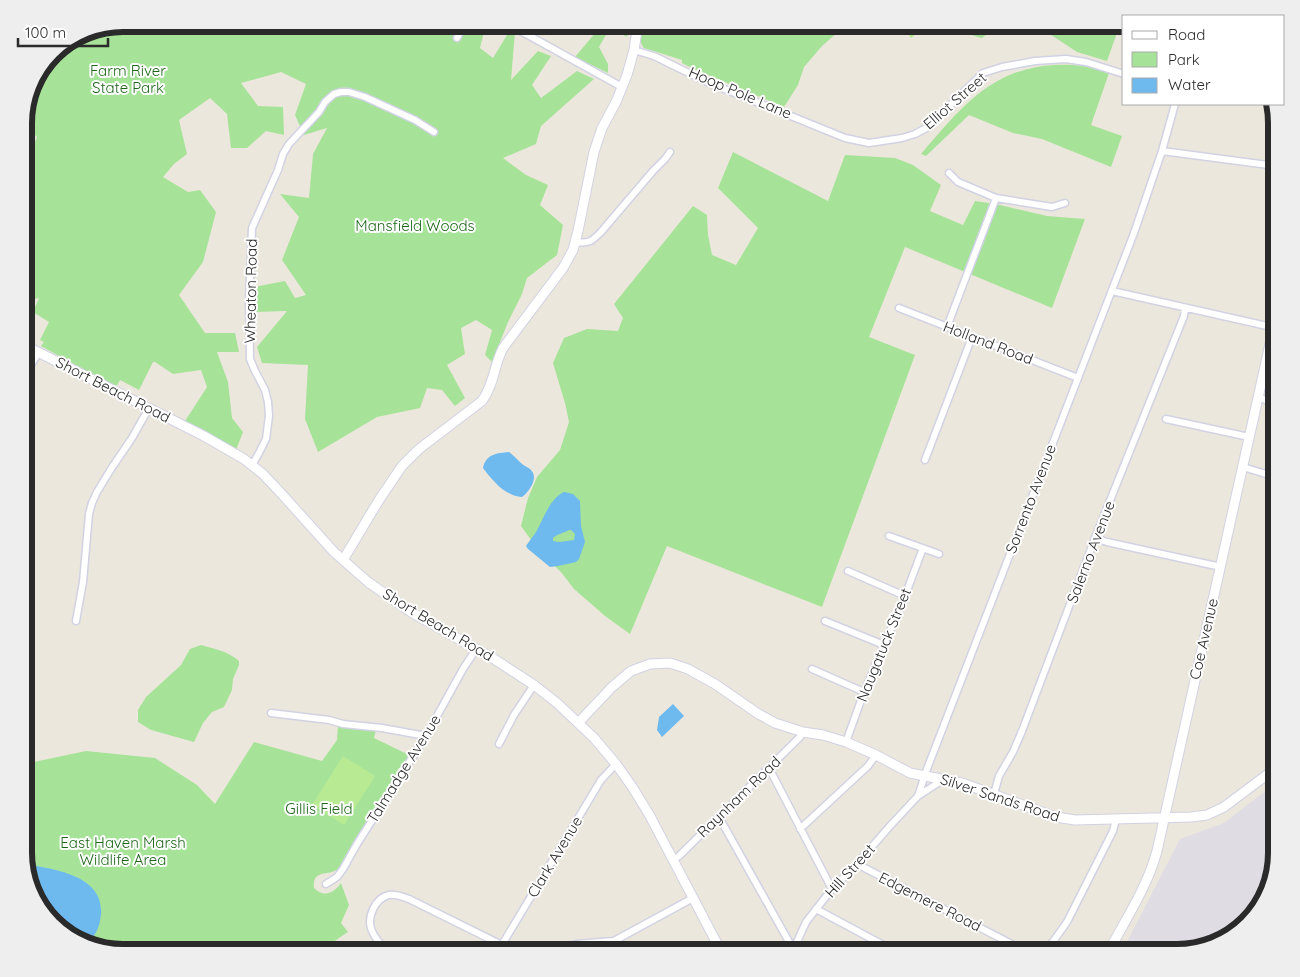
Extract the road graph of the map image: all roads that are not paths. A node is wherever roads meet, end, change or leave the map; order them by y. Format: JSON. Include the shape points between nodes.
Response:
{"nodes":[{"id":1,"x":460,"y":32,"type":"edge"},
{"id":2,"x":522,"y":32,"type":"edge"},
{"id":3,"x":637,"y":32,"type":"edge"},
{"id":4,"x":457,"y":38,"type":"dead end"},
{"id":5,"x":634,"y":50,"type":"junction"},
{"id":6,"x":1122,"y":73,"type":"edge"},
{"id":7,"x":622,"y":87,"type":"junction"},
{"id":8,"x":1175,"y":105,"type":"edge"},
{"id":9,"x":434,"y":132,"type":"dead end"},
{"id":10,"x":845,"y":138,"type":"joint"},
{"id":11,"x":1162,"y":151,"type":"junction"},
{"id":12,"x":670,"y":152,"type":"dead end"},
{"id":13,"x":1268,"y":165,"type":"edge"},
{"id":14,"x":950,"y":173,"type":"dead end"},
{"id":15,"x":996,"y":198,"type":"junction"},
{"id":16,"x":1065,"y":203,"type":"dead end"},
{"id":17,"x":576,"y":242,"type":"junction"},
{"id":18,"x":1112,"y":291,"type":"junction"},
{"id":19,"x":899,"y":308,"type":"dead end"},
{"id":20,"x":1185,"y":308,"type":"junction"},
{"id":21,"x":1268,"y":326,"type":"edge"},
{"id":22,"x":946,"y":327,"type":"junction"},
{"id":23,"x":972,"y":337,"type":"junction"},
{"id":24,"x":33,"y":349,"type":"edge"},
{"id":25,"x":39,"y":352,"type":"junction"},
{"id":26,"x":1268,"y":356,"type":"edge"},
{"id":27,"x":33,"y":362,"type":"edge"},
{"id":28,"x":1078,"y":378,"type":"junction"},
{"id":29,"x":1258,"y":397,"type":"junction"},
{"id":30,"x":1268,"y":401,"type":"edge"},
{"id":31,"x":150,"y":408,"type":"junction"},
{"id":32,"x":1166,"y":419,"type":"dead end"},
{"id":33,"x":1249,"y":437,"type":"junction"},
{"id":34,"x":925,"y":460,"type":"dead end"},
{"id":35,"x":252,"y":465,"type":"junction"},
{"id":36,"x":1243,"y":467,"type":"junction"},
{"id":37,"x":1268,"y":475,"type":"edge"},
{"id":38,"x":889,"y":536,"type":"dead end"},
{"id":39,"x":1095,"y":538,"type":"junction"},
{"id":40,"x":923,"y":548,"type":"junction"},
{"id":41,"x":939,"y":554,"type":"dead end"},
{"id":42,"x":343,"y":560,"type":"junction"},
{"id":43,"x":1221,"y":567,"type":"junction"},
{"id":44,"x":848,"y":572,"type":"dead end"},
{"id":45,"x":905,"y":596,"type":"junction"},
{"id":46,"x":76,"y":621,"type":"dead end"},
{"id":47,"x":825,"y":621,"type":"dead end"},
{"id":48,"x":884,"y":645,"type":"junction"},
{"id":49,"x":477,"y":648,"type":"junction"},
{"id":50,"x":812,"y":669,"type":"dead end"},
{"id":51,"x":534,"y":685,"type":"junction"},
{"id":52,"x":864,"y":692,"type":"junction"},
{"id":53,"x":271,"y":713,"type":"dead end"},
{"id":54,"x":579,"y":722,"type":"junction"},
{"id":55,"x":803,"y":732,"type":"junction"},
{"id":56,"x":426,"y":736,"type":"junction"},
{"id":57,"x":846,"y":742,"type":"junction"},
{"id":58,"x":499,"y":744,"type":"dead end"},
{"id":59,"x":876,"y":755,"type":"junction"},
{"id":60,"x":616,"y":764,"type":"junction"},
{"id":61,"x":769,"y":768,"type":"junction"},
{"id":62,"x":1268,"y":774,"type":"edge"},
{"id":63,"x":925,"y":776,"type":"junction"},
{"id":64,"x":944,"y":778,"type":"junction"},
{"id":65,"x":994,"y":794,"type":"junction"},
{"id":66,"x":918,"y":796,"type":"junction"},
{"id":67,"x":719,"y":817,"type":"junction"},
{"id":68,"x":1164,"y":817,"type":"junction"},
{"id":69,"x":1116,"y":818,"type":"junction"},
{"id":70,"x":800,"y":829,"type":"junction"},
{"id":71,"x":673,"y":860,"type":"junction"},
{"id":72,"x":857,"y":864,"type":"junction"},
{"id":73,"x":326,"y":884,"type":"dead end"},
{"id":74,"x":832,"y":889,"type":"junction"},
{"id":75,"x":693,"y":898,"type":"junction"},
{"id":76,"x":816,"y":909,"type":"junction"},
{"id":77,"x":614,"y":941,"type":"junction"},
{"id":78,"x":382,"y":944,"type":"edge"},
{"id":79,"x":500,"y":944,"type":"edge"},
{"id":80,"x":503,"y":944,"type":"edge"},
{"id":81,"x":576,"y":944,"type":"edge"},
{"id":82,"x":616,"y":944,"type":"edge"},
{"id":83,"x":717,"y":944,"type":"edge"},
{"id":84,"x":789,"y":944,"type":"edge"},
{"id":85,"x":796,"y":944,"type":"edge"},
{"id":86,"x":881,"y":944,"type":"edge"},
{"id":87,"x":1012,"y":944,"type":"edge"},
{"id":88,"x":1051,"y":944,"type":"edge"},
{"id":89,"x":1113,"y":944,"type":"edge"}],
"edges":[{"from":1,"to":4,"type":"street"},
{"from":2,"to":7,"type":"street"},
{"from":3,"to":5,"type":"main road"},
{"from":5,"to":7,"type":"main road"},
{"from":5,"to":10,"type":"street","name":"Hoop Pole Lane"},
{"from":6,"to":10,"type":"street","name":"Elliot Street","via":[[1066,59],[1002,67],[983,73],[928,127],[915,134],[869,143]]},
{"from":7,"to":17,"type":"main road","via":[[596,145]]},
{"from":8,"to":11,"type":"street","name":"Sorrento Avenue"},
{"from":9,"to":35,"type":"street","name":"Wheaton Road","via":[[365,97],[341,92],[325,102],[283,154],[252,228],[250,359],[265,390],[269,416],[266,439]]},
{"from":11,"to":13,"type":"street"},
{"from":11,"to":18,"type":"street","name":"Sorrento Avenue"},
{"from":12,"to":17,"type":"street","via":[[597,236],[588,242]]},
{"from":14,"to":15,"type":"street","via":[[958,182]]},
{"from":15,"to":16,"type":"street","via":[[1052,207]]},
{"from":15,"to":22,"type":"street"},
{"from":17,"to":42,"type":"main road","via":[[563,268],[503,348],[491,386],[482,401],[419,448],[402,466]]},
{"from":18,"to":20,"type":"street"},
{"from":18,"to":28,"type":"street","name":"Sorrento Avenue"},
{"from":19,"to":22,"type":"street","name":"Holland Road"},
{"from":20,"to":21,"type":"street"},
{"from":20,"to":39,"type":"street","name":"Salerno Avenue"},
{"from":22,"to":23,"type":"street","name":"Holland Road"},
{"from":23,"to":28,"type":"street","name":"Holland Road"},
{"from":23,"to":34,"type":"street"},
{"from":24,"to":25,"type":"main road","name":"Short Beach Road"},
{"from":25,"to":27,"type":"street"},
{"from":25,"to":31,"type":"main road","name":"Short Beach Road"},
{"from":26,"to":29,"type":"main road","name":"Coe Avenue"},
{"from":28,"to":63,"type":"street","name":"Sorrento Avenue"},
{"from":29,"to":30,"type":"street"},
{"from":29,"to":33,"type":"main road","name":"Coe Avenue"},
{"from":31,"to":35,"type":"main road","name":"Short Beach Road"},
{"from":31,"to":46,"type":"street","via":[[92,503]]},
{"from":32,"to":33,"type":"street"},
{"from":33,"to":36,"type":"main road","name":"Coe Avenue"},
{"from":35,"to":42,"type":"main road","name":"Short Beach Road","via":[[280,490]]},
{"from":36,"to":37,"type":"street"},
{"from":36,"to":43,"type":"main road","name":"Coe Avenue"},
{"from":38,"to":40,"type":"street"},
{"from":39,"to":43,"type":"street"},
{"from":39,"to":65,"type":"street","name":"Salerno Avenue","via":[[1022,731],[999,776]]},
{"from":40,"to":41,"type":"street"},
{"from":40,"to":45,"type":"street","name":"Naugatuck Street"},
{"from":42,"to":49,"type":"main road","name":"Short Beach Road","via":[[397,603]]},
{"from":43,"to":68,"type":"main road","name":"Coe Avenue"},
{"from":44,"to":45,"type":"street"},
{"from":45,"to":48,"type":"street","name":"Naugatuck Street"},
{"from":47,"to":48,"type":"street"},
{"from":48,"to":52,"type":"street","name":"Naugatuck Street"},
{"from":49,"to":51,"type":"main road","name":"Short Beach Road"},
{"from":49,"to":56,"type":"street","name":"Talmadge Avenue"},
{"from":50,"to":52,"type":"street"},
{"from":51,"to":54,"type":"main road","name":"Short Beach Road"},
{"from":51,"to":58,"type":"street"},
{"from":52,"to":57,"type":"street","name":"Naugatuck Street"},
{"from":53,"to":56,"type":"street"},
{"from":54,"to":55,"type":"main road","name":"Silver Sands Road","via":[[621,678],[640,667],[662,663],[680,665],[728,692],[766,719]]},
{"from":54,"to":60,"type":"main road","name":"Short Beach Road"},
{"from":55,"to":57,"type":"main road","name":"Silver Sands Road"},
{"from":55,"to":61,"type":"street","name":"Raynham Road"},
{"from":56,"to":73,"type":"street","name":"Talmadge Avenue","via":[[344,869]]},
{"from":57,"to":59,"type":"main road","name":"Silver Sands Road"},
{"from":59,"to":63,"type":"main road","name":"Silver Sands Road","via":[[905,771]]},
{"from":59,"to":70,"type":"street"},
{"from":60,"to":71,"type":"main road","name":"Short Beach Road","via":[[650,816]]},
{"from":60,"to":80,"type":"street","name":"Clark Avenue","via":[[601,780]]},
{"from":61,"to":67,"type":"street","name":"Raynham Road"},
{"from":61,"to":70,"type":"street"},
{"from":62,"to":68,"type":"main road","name":"Silver Sands Road","via":[[1213,812],[1199,816]]},
{"from":63,"to":64,"type":"main road","name":"Silver Sands Road"},
{"from":63,"to":66,"type":"street","name":"Hill Street"},
{"from":64,"to":65,"type":"main road","name":"Silver Sands Road"},
{"from":64,"to":66,"type":"street","name":"Hill Street"},
{"from":65,"to":69,"type":"main road","name":"Silver Sands Road","via":[[1066,819]]},
{"from":66,"to":72,"type":"street","name":"Hill Street"},
{"from":67,"to":71,"type":"street","name":"Raynham Road"},
{"from":67,"to":84,"type":"street"},
{"from":68,"to":69,"type":"main road","name":"Silver Sands Road"},
{"from":68,"to":89,"type":"main road","name":"Coe Avenue","via":[[1153,867]]},
{"from":69,"to":88,"type":"street","via":[[1113,831],[1067,922]]},
{"from":70,"to":74,"type":"street"},
{"from":71,"to":75,"type":"main road","name":"Short Beach Road"},
{"from":72,"to":74,"type":"street","name":"Hill Street"},
{"from":72,"to":87,"type":"street","name":"Edgemere Road"},
{"from":74,"to":76,"type":"street","name":"Hill Street"},
{"from":75,"to":77,"type":"street"},
{"from":75,"to":83,"type":"main road","name":"Short Beach Road"},
{"from":76,"to":85,"type":"street","name":"Hill Street"},
{"from":76,"to":86,"type":"street"},
{"from":77,"to":81,"type":"street"},
{"from":77,"to":82,"type":"street"},
{"from":78,"to":79,"type":"street","via":[[372,932],[372,914],[383,897],[392,895],[409,899]]}]}
